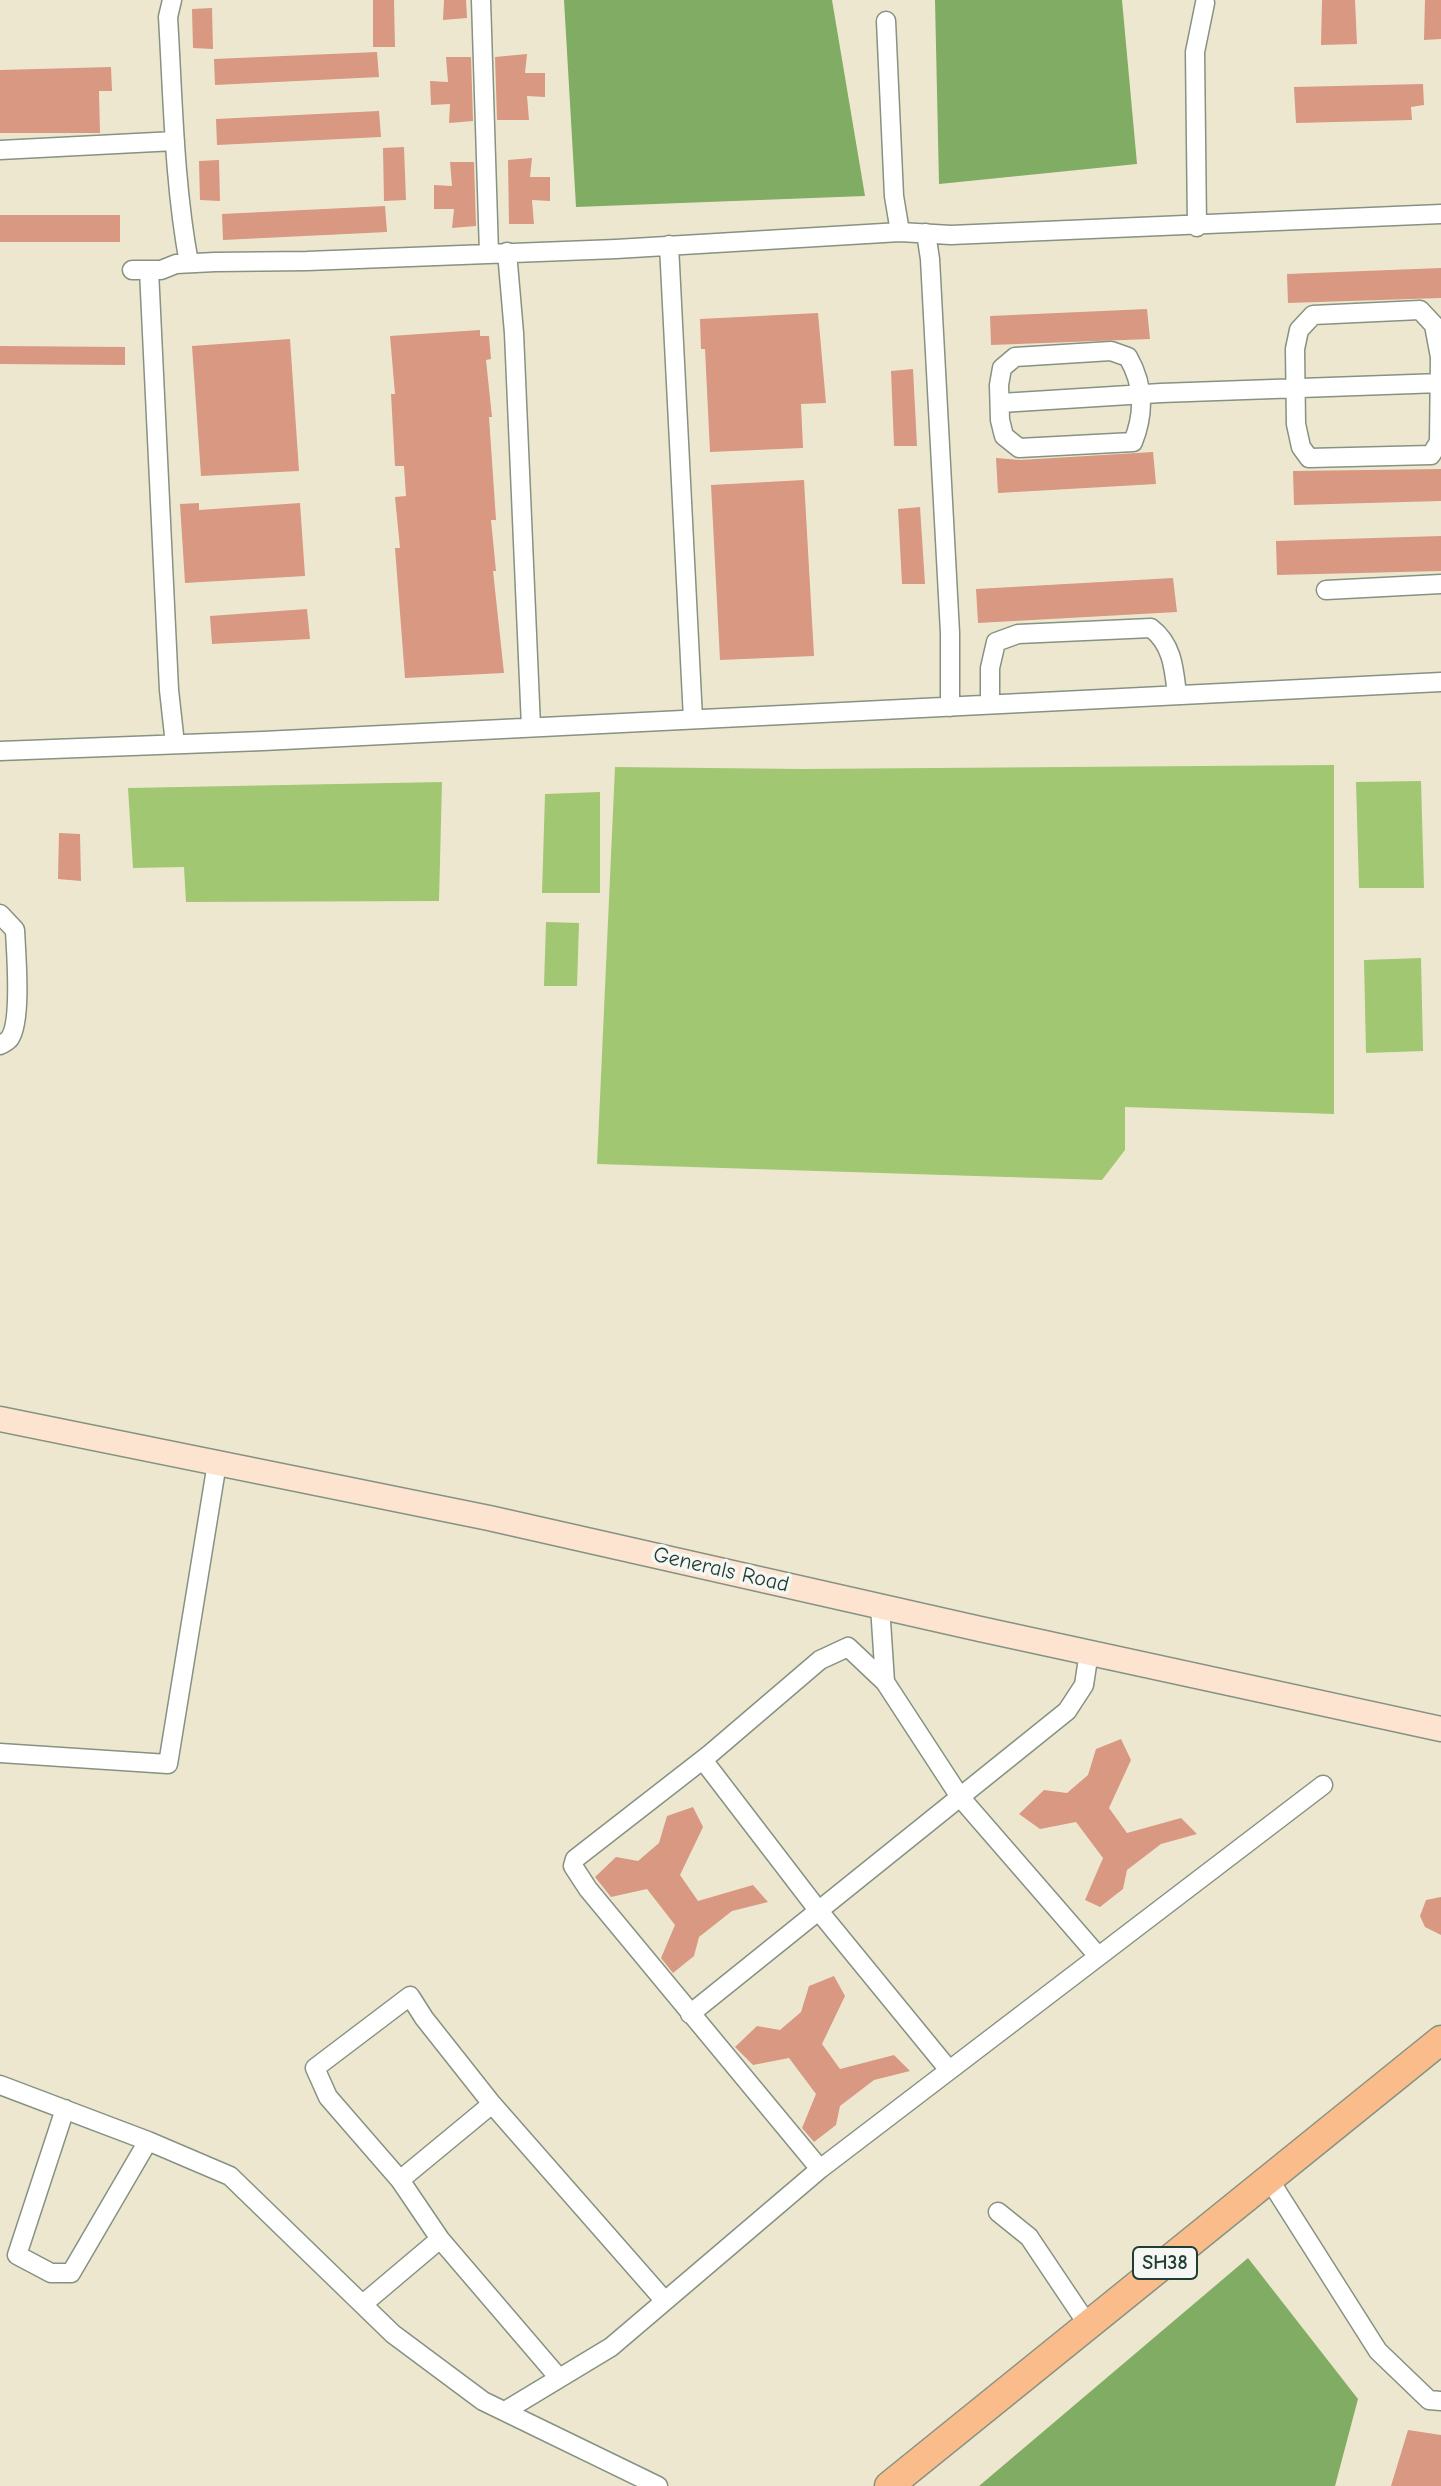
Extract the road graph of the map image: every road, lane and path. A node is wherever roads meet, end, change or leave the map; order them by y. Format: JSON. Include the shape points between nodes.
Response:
{"nodes":[{"id":1,"x":172,"y":0,"type":"edge"},
{"id":2,"x":481,"y":0,"type":"edge"},
{"id":3,"x":1200,"y":1,"type":"edge"},
{"id":4,"x":886,"y":21,"type":"dead end"},
{"id":5,"x":175,"y":141,"type":"junction"},
{"id":6,"x":0,"y":150,"type":"edge"},
{"id":7,"x":1441,"y":214,"type":"edge"},
{"id":8,"x":1197,"y":227,"type":"junction"},
{"id":9,"x":900,"y":232,"type":"junction"},
{"id":10,"x":926,"y":233,"type":"junction"},
{"id":11,"x":669,"y":245,"type":"junction"},
{"id":12,"x":498,"y":253,"type":"junction"},
{"id":13,"x":189,"y":263,"type":"junction"},
{"id":14,"x":1441,"y":383,"type":"edge"},
{"id":15,"x":1297,"y":389,"type":"junction"},
{"id":16,"x":1141,"y":395,"type":"junction"},
{"id":17,"x":1001,"y":403,"type":"junction"},
{"id":18,"x":1441,"y":584,"type":"edge"},
{"id":19,"x":1326,"y":590,"type":"dead end"},
{"id":20,"x":1441,"y":682,"type":"edge"},
{"id":21,"x":1177,"y":695,"type":"junction"},
{"id":22,"x":990,"y":704,"type":"junction"},
{"id":23,"x":950,"y":707,"type":"junction"},
{"id":24,"x":693,"y":719,"type":"junction"},
{"id":25,"x":531,"y":727,"type":"junction"},
{"id":26,"x":175,"y":744,"type":"junction"},
{"id":27,"x":0,"y":751,"type":"edge"},
{"id":28,"x":0,"y":914,"type":"edge"},
{"id":29,"x":0,"y":1045,"type":"edge"},
{"id":30,"x":0,"y":1419,"type":"edge"},
{"id":31,"x":217,"y":1463,"type":"junction"},
{"id":32,"x":880,"y":1606,"type":"junction"},
{"id":33,"x":1089,"y":1652,"type":"junction"},
{"id":34,"x":885,"y":1682,"type":"junction"},
{"id":35,"x":1441,"y":1729,"type":"edge"},
{"id":36,"x":712,"y":1752,"type":"junction"},
{"id":37,"x":0,"y":1753,"type":"edge"},
{"id":38,"x":1323,"y":1785,"type":"dead end"},
{"id":39,"x":960,"y":1797,"type":"junction"},
{"id":40,"x":818,"y":1910,"type":"junction"},
{"id":41,"x":1098,"y":1956,"type":"junction"},
{"id":42,"x":690,"y":2014,"type":"junction"},
{"id":43,"x":1441,"y":2040,"type":"edge"},
{"id":44,"x":949,"y":2070,"type":"junction"},
{"id":45,"x":0,"y":2085,"type":"edge"},
{"id":46,"x":492,"y":2104,"type":"junction"},
{"id":47,"x":65,"y":2109,"type":"junction"},
{"id":48,"x":148,"y":2141,"type":"junction"},
{"id":49,"x":820,"y":2169,"type":"junction"},
{"id":50,"x":1269,"y":2179,"type":"junction"},
{"id":51,"x":400,"y":2180,"type":"junction"},
{"id":52,"x":998,"y":2212,"type":"dead end"},
{"id":53,"x":440,"y":2239,"type":"junction"},
{"id":54,"x":664,"y":2300,"type":"junction"},
{"id":55,"x":363,"y":2304,"type":"junction"},
{"id":56,"x":1088,"y":2325,"type":"junction"},
{"id":57,"x":559,"y":2378,"type":"junction"},
{"id":58,"x":1441,"y":2401,"type":"edge"},
{"id":59,"x":505,"y":2411,"type":"junction"},
{"id":60,"x":658,"y":2486,"type":"edge"},
{"id":61,"x":889,"y":2486,"type":"edge"}],
"edges":[{"from":1,"to":5,"type":"street","via":[[168,17]]},
{"from":2,"to":12,"type":"street"},
{"from":3,"to":8,"type":"street","via":[[1195,52]]},
{"from":4,"to":9,"type":"street"},
{"from":5,"to":6,"type":"street"},
{"from":5,"to":13,"type":"street"},
{"from":7,"to":8,"type":"street"},
{"from":8,"to":10,"type":"street"},
{"from":9,"to":10,"type":"street"},
{"from":9,"to":11,"type":"street"},
{"from":10,"to":23,"type":"street"},
{"from":11,"to":12,"type":"street"},
{"from":11,"to":24,"type":"street"},
{"from":12,"to":13,"type":"street"},
{"from":12,"to":25,"type":"street","via":[[514,333]]},
{"from":13,"to":26,"type":"street","via":[[140,270]]},
{"from":14,"to":15,"type":"street"},
{"from":14,"to":15,"type":"street","via":[[1434,325],[1420,310],[1362,311],[1313,315],[1299,330]]},
{"from":14,"to":15,"type":"street","via":[[1439,442],[1431,455],[1309,458],[1296,424]]},
{"from":15,"to":16,"type":"street"},
{"from":16,"to":17,"type":"street"},
{"from":16,"to":17,"type":"street","via":[[1128,357],[1111,351],[1015,357],[1002,368]]},
{"from":16,"to":17,"type":"street","via":[[1140,425],[1133,442],[1019,448],[1004,436]]},
{"from":18,"to":19,"type":"street"},
{"from":20,"to":21,"type":"street"},
{"from":21,"to":22,"type":"street"},
{"from":21,"to":22,"type":"street","via":[[1172,656],[1164,638],[1151,628],[1018,634],[996,642]]},
{"from":22,"to":23,"type":"street"},
{"from":23,"to":24,"type":"street"},
{"from":24,"to":25,"type":"street"},
{"from":25,"to":26,"type":"street"},
{"from":26,"to":27,"type":"street"},
{"from":28,"to":29,"type":"street","via":[[15,930],[17,964],[13,1028],[10,1039]]},
{"from":30,"to":31,"type":"street","name":"Generals Road"},
{"from":31,"to":32,"type":"street","name":"Generals Road"},
{"from":31,"to":37,"type":"street","via":[[168,1764]]},
{"from":32,"to":33,"type":"street","name":"Generals Road"},
{"from":32,"to":34,"type":"street"},
{"from":33,"to":35,"type":"street","name":"Generals Road"},
{"from":33,"to":39,"type":"street","via":[[1084,1685],[1067,1711]]},
{"from":34,"to":36,"type":"street","via":[[848,1647],[820,1660]]},
{"from":34,"to":39,"type":"street"},
{"from":36,"to":40,"type":"street","via":[[703,1760]]},
{"from":36,"to":42,"type":"street","via":[[575,1859],[573,1866]]},
{"from":38,"to":41,"type":"street"},
{"from":39,"to":40,"type":"street"},
{"from":39,"to":41,"type":"street"},
{"from":40,"to":42,"type":"street"},
{"from":40,"to":44,"type":"street"},
{"from":41,"to":44,"type":"street"},
{"from":42,"to":49,"type":"street"},
{"from":43,"to":50,"type":"main road","number":"SH38"},
{"from":44,"to":49,"type":"street"},
{"from":45,"to":47,"type":"street"},
{"from":46,"to":51,"type":"street"},
{"from":46,"to":51,"type":"street","via":[[410,1996],[315,2068],[328,2097]]},
{"from":46,"to":54,"type":"street"},
{"from":47,"to":48,"type":"street"},
{"from":47,"to":48,"type":"street","via":[[17,2255],[51,2273],[71,2273]]},
{"from":48,"to":55,"type":"street","via":[[230,2176]]},
{"from":49,"to":54,"type":"street"},
{"from":50,"to":56,"type":"main road","number":"SH38"},
{"from":50,"to":58,"type":"street","via":[[1378,2351],[1429,2400]]},
{"from":51,"to":53,"type":"street"},
{"from":52,"to":56,"type":"street","via":[[1029,2237]]},
{"from":53,"to":55,"type":"street"},
{"from":53,"to":57,"type":"street"},
{"from":54,"to":57,"type":"street","via":[[611,2347]]},
{"from":55,"to":59,"type":"street","via":[[393,2334],[483,2401]]},
{"from":56,"to":61,"type":"main road","number":"SH38"},
{"from":57,"to":59,"type":"street"},
{"from":59,"to":60,"type":"street"}]}
